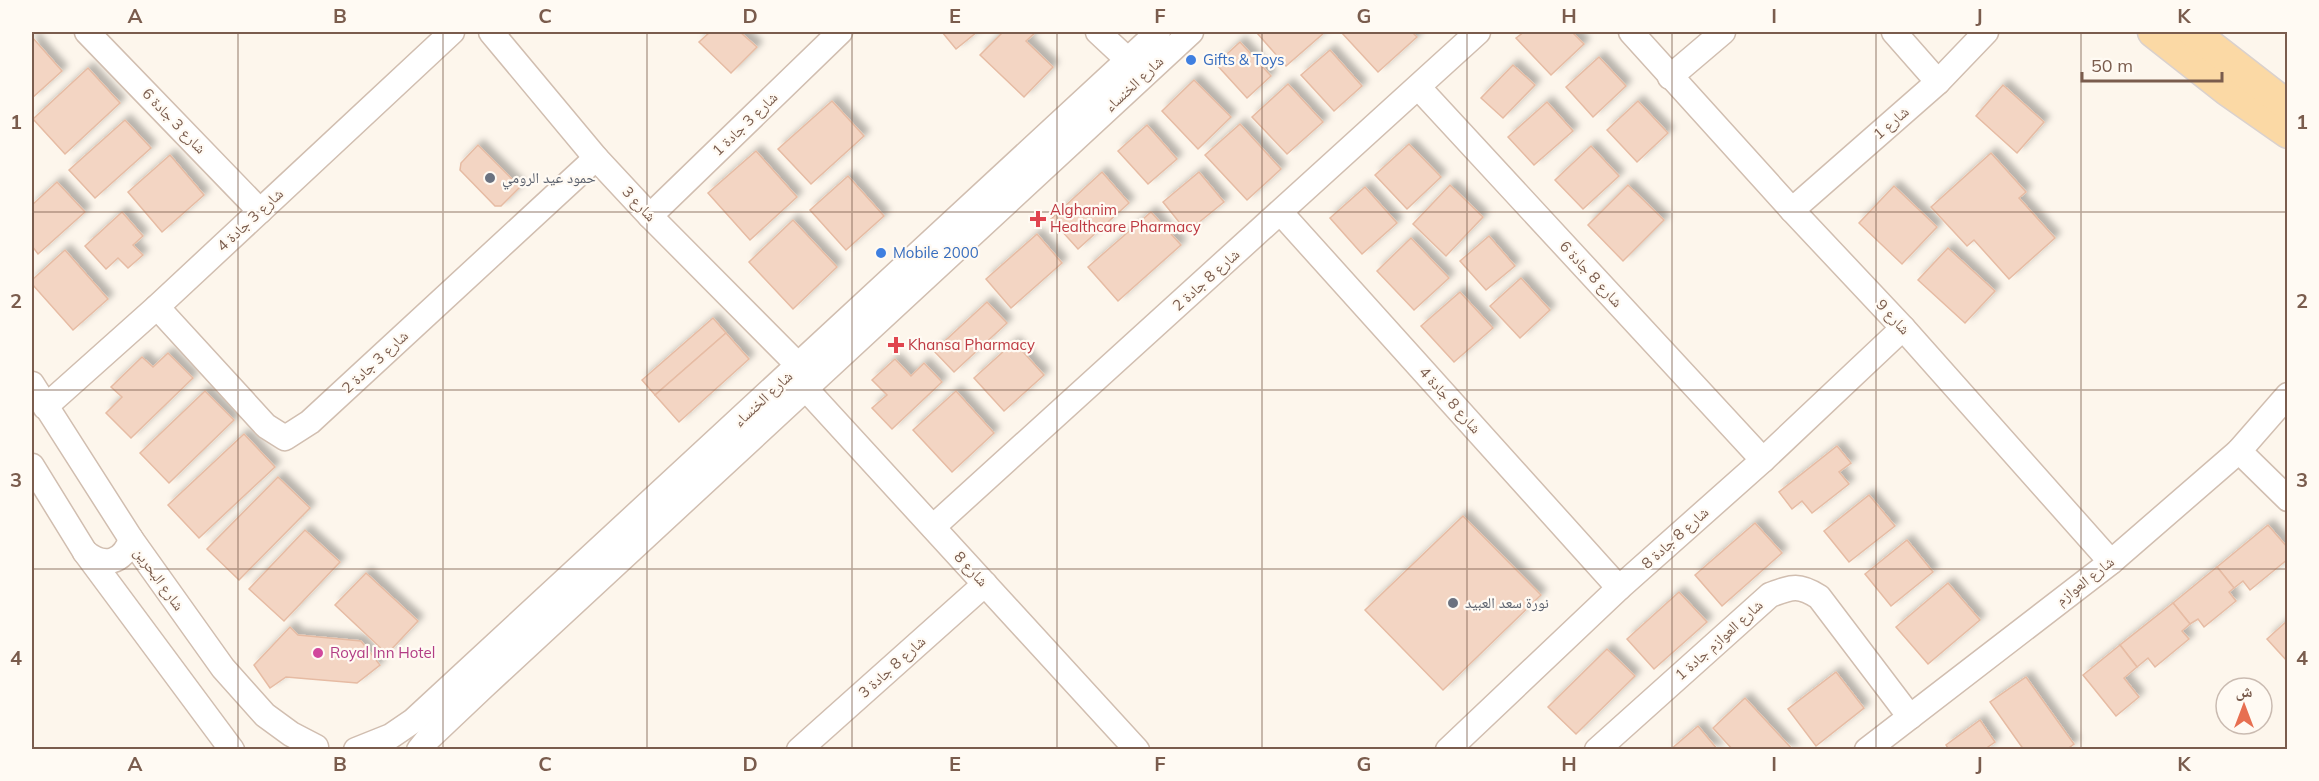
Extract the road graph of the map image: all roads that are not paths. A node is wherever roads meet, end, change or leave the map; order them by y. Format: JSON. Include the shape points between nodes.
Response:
{"nodes":[{"id":1,"x":87,"y":32,"type":"edge"},
{"id":2,"x":453,"y":32,"type":"edge"},
{"id":3,"x":491,"y":32,"type":"edge"},
{"id":4,"x":1098,"y":32,"type":"edge"},
{"id":5,"x":1158,"y":32,"type":"edge"},
{"id":6,"x":1191,"y":32,"type":"edge"},
{"id":7,"x":1478,"y":32,"type":"edge"},
{"id":8,"x":1630,"y":32,"type":"edge"},
{"id":9,"x":1724,"y":32,"type":"edge"},
{"id":10,"x":1894,"y":32,"type":"edge"},
{"id":11,"x":1986,"y":32,"type":"edge"},
{"id":12,"x":2153,"y":32,"type":"edge"},
{"id":13,"x":2193,"y":32,"type":"edge"},
{"id":14,"x":830,"y":35,"type":"edge"},
{"id":15,"x":1128,"y":60,"type":"junction"},
{"id":16,"x":1670,"y":77,"type":"junction"},
{"id":17,"x":1938,"y":82,"type":"junction"},
{"id":18,"x":1419,"y":88,"type":"junction"},
{"id":19,"x":2288,"y":106,"type":"edge"},
{"id":20,"x":2288,"y":133,"type":"edge"},
{"id":21,"x":596,"y":158,"type":"junction"},
{"id":22,"x":1792,"y":210,"type":"junction"},
{"id":23,"x":260,"y":211,"type":"junction"},
{"id":24,"x":1281,"y":213,"type":"junction"},
{"id":25,"x":650,"y":216,"type":"junction"},
{"id":26,"x":157,"y":307,"type":"junction"},
{"id":27,"x":1903,"y":328,"type":"junction"},
{"id":28,"x":799,"y":366,"type":"junction"},
{"id":29,"x":32,"y":384,"type":"edge"},
{"id":30,"x":806,"y":389,"type":"junction"},
{"id":31,"x":2288,"y":395,"type":"edge"},
{"id":32,"x":45,"y":407,"type":"junction"},
{"id":33,"x":2239,"y":451,"type":"junction"},
{"id":34,"x":1763,"y":460,"type":"junction"},
{"id":35,"x":32,"y":466,"type":"edge"},
{"id":36,"x":2288,"y":498,"type":"edge"},
{"id":37,"x":933,"y":527,"type":"junction"},
{"id":38,"x":131,"y":539,"type":"junction"},
{"id":39,"x":85,"y":552,"type":"junction"},
{"id":40,"x":2111,"y":562,"type":"junction"},
{"id":41,"x":985,"y":584,"type":"junction"},
{"id":42,"x":1619,"y":588,"type":"junction"},
{"id":43,"x":1910,"y":717,"type":"junction"},
{"id":44,"x":814,"y":745,"type":"edge"},
{"id":45,"x":318,"y":749,"type":"edge"},
{"id":46,"x":232,"y":750,"type":"edge"},
{"id":47,"x":356,"y":750,"type":"edge"},
{"id":48,"x":420,"y":750,"type":"edge"},
{"id":49,"x":1137,"y":750,"type":"edge"},
{"id":50,"x":1448,"y":750,"type":"edge"},
{"id":51,"x":1597,"y":750,"type":"edge"},
{"id":52,"x":1867,"y":750,"type":"edge"}],
"edges":[{"from":1,"to":23,"type":"street","name":"شارع 3 جادة 6"},
{"from":2,"to":23,"type":"street","name":"شارع 3 جادة 4"},
{"from":3,"to":21,"type":"street","name":"شارع 3"},
{"from":4,"to":15,"type":"street"},
{"from":5,"to":15,"type":"street","name":"شارع الخنساء"},
{"from":6,"to":30,"type":"street","name":"شارع الخنساء"},
{"from":7,"to":18,"type":"street","name":"شارع 8 جادة 2"},
{"from":8,"to":16,"type":"street","name":"شارع 9"},
{"from":9,"to":16,"type":"street"},
{"from":10,"to":17,"type":"street"},
{"from":11,"to":17,"type":"street","name":"شارع 1"},
{"from":12,"to":20,"type":"main road"},
{"from":13,"to":19,"type":"main road"},
{"from":14,"to":25,"type":"street","name":"شارع 3 جادة 1"},
{"from":15,"to":28,"type":"street","name":"شارع الخنساء"},
{"from":16,"to":22,"type":"street","name":"شارع 9"},
{"from":17,"to":22,"type":"street","name":"شارع 1"},
{"from":18,"to":24,"type":"street","name":"شارع 8 جادة 2"},
{"from":18,"to":34,"type":"street","name":"شارع 8 جادة 6"},
{"from":21,"to":25,"type":"street","name":"شارع 3"},
{"from":21,"to":26,"type":"street","name":"شارع 3 جادة 2","via":[[310,423],[285,438],[266,426]]},
{"from":22,"to":27,"type":"street","name":"شارع 9"},
{"from":23,"to":26,"type":"street","name":"شارع 3 جادة 4"},
{"from":24,"to":37,"type":"street","name":"شارع 8 جادة 2"},
{"from":24,"to":42,"type":"street","name":"شارع 8 جادة 4"},
{"from":25,"to":28,"type":"street","name":"شارع 3"},
{"from":26,"to":32,"type":"street","name":"شارع 3 جادة 4"},
{"from":27,"to":34,"type":"street","name":"شارع 8 جادة 8"},
{"from":27,"to":40,"type":"street","name":"شارع 9"},
{"from":28,"to":47,"type":"street","name":"شارع الخنساء","via":[[413,722]]},
{"from":29,"to":32,"type":"street","name":"شارع البحرين"},
{"from":30,"to":37,"type":"street","name":"شارع 8"},
{"from":30,"to":48,"type":"street","name":"شارع الخنساء"},
{"from":31,"to":33,"type":"street","name":"شارع العوازم"},
{"from":32,"to":38,"type":"street","name":"شارع البحرين"},
{"from":33,"to":36,"type":"street"},
{"from":33,"to":40,"type":"street","name":"شارع العوازم"},
{"from":34,"to":42,"type":"street","name":"شارع 8 جادة 8"},
{"from":35,"to":39,"type":"street"},
{"from":37,"to":41,"type":"street","name":"شارع 8"},
{"from":38,"to":39,"type":"street","via":[[128,548],[112,561],[92,558]]},
{"from":38,"to":45,"type":"street","name":"شارع البحرين","via":[[223,668],[265,715]]},
{"from":39,"to":46,"type":"street"},
{"from":40,"to":43,"type":"street","name":"شارع العوازم"},
{"from":41,"to":44,"type":"street","name":"شارع 8 جادة 3"},
{"from":41,"to":49,"type":"street","name":"شارع 8"},
{"from":42,"to":50,"type":"street","name":"شارع 8 جادة 8"},
{"from":43,"to":51,"type":"street","name":"شارع العوازم جادة 1","via":[[1819,597],[1804,588],[1792,587],[1770,595]]},
{"from":43,"to":52,"type":"street","name":"شارع العوازم"}]}
